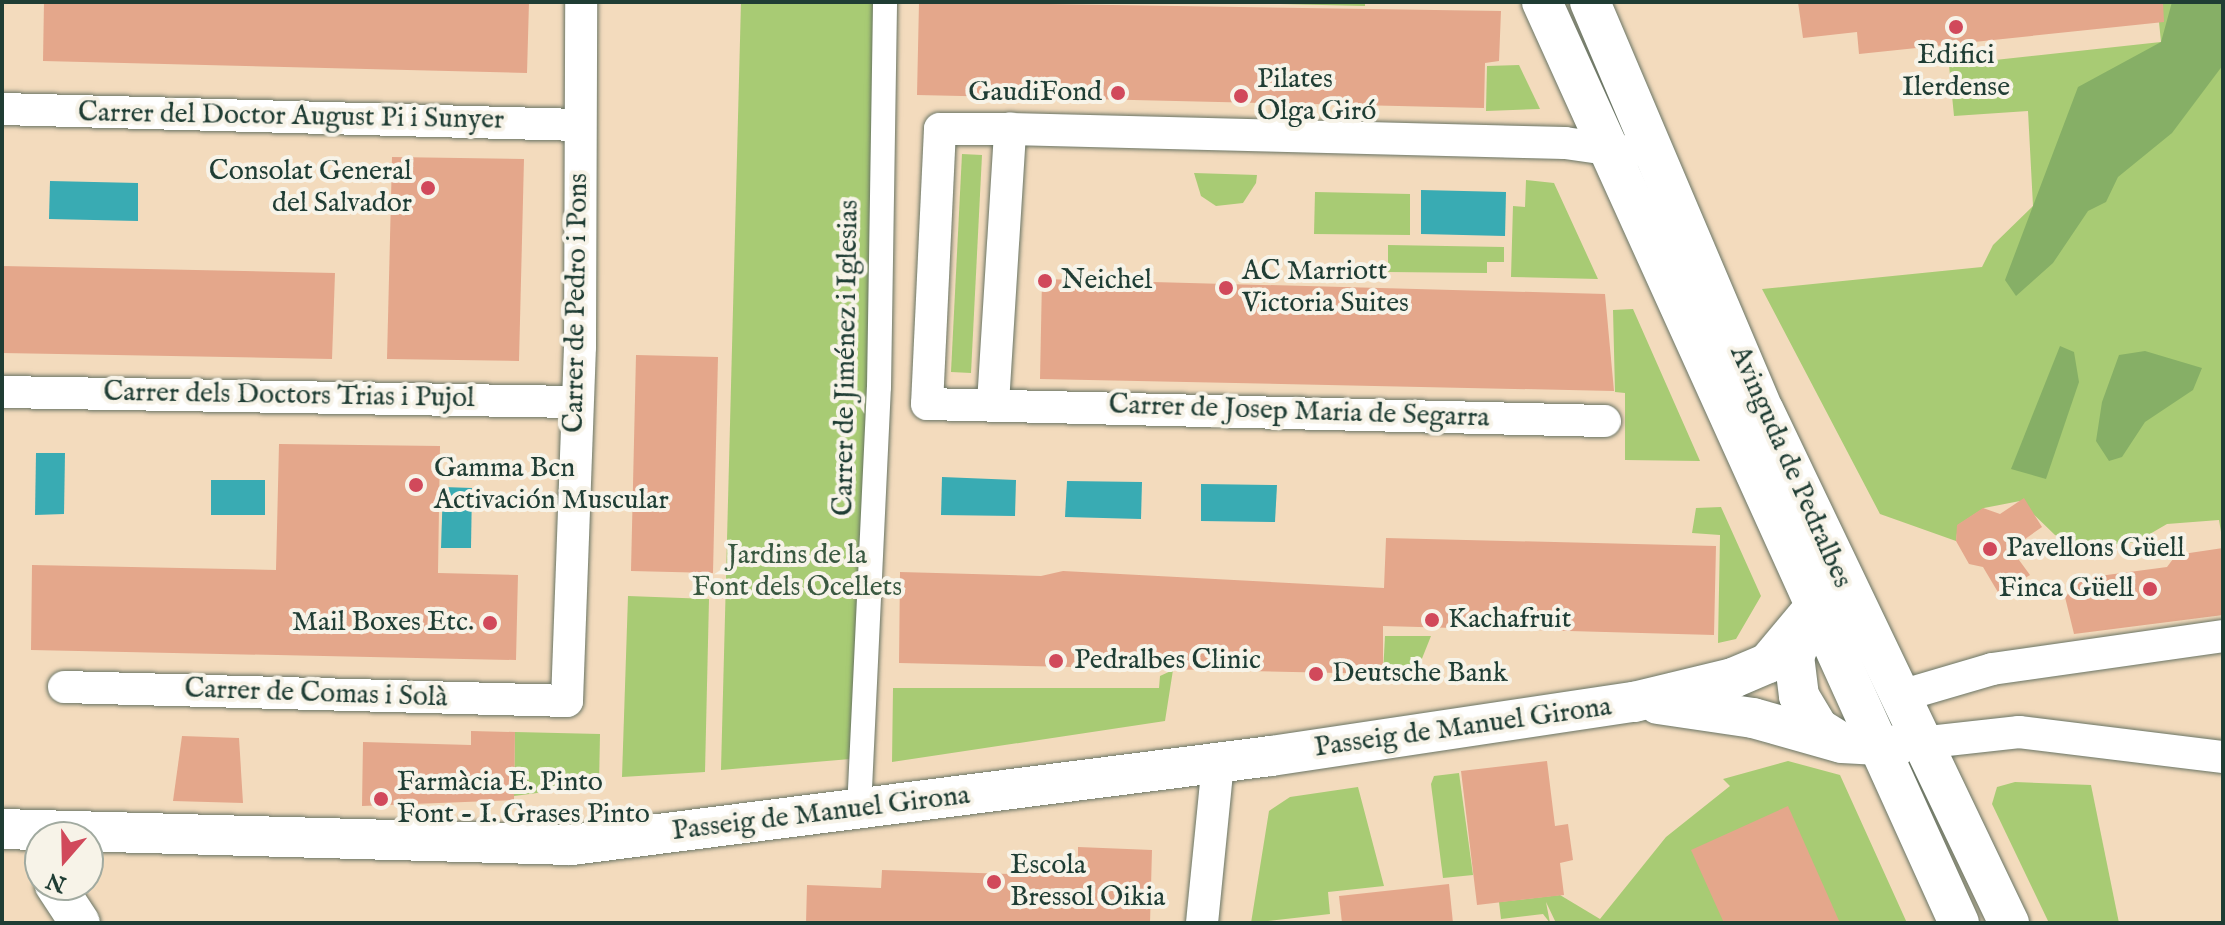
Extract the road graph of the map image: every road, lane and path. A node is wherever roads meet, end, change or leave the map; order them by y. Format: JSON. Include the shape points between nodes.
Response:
{"nodes":[{"id":1,"x":581,"y":2,"type":"edge"},
{"id":2,"x":885,"y":2,"type":"edge"},
{"id":3,"x":1542,"y":2,"type":"edge"},
{"id":4,"x":1590,"y":2,"type":"edge"},
{"id":5,"x":2,"y":109,"type":"edge"},
{"id":6,"x":579,"y":125,"type":"junction"},
{"id":7,"x":1010,"y":129,"type":"junction"},
{"id":8,"x":1608,"y":152,"type":"junction"},
{"id":9,"x":1656,"y":152,"type":"junction"},
{"id":10,"x":2,"y":392,"type":"edge"},
{"id":11,"x":576,"y":402,"type":"junction"},
{"id":12,"x":993,"y":403,"type":"junction"},
{"id":13,"x":1605,"y":421,"type":"dead end"},
{"id":14,"x":1828,"y":592,"type":"junction"},
{"id":15,"x":2223,"y":636,"type":"edge"},
{"id":16,"x":64,"y":687,"type":"dead end"},
{"id":17,"x":1897,"y":697,"type":"junction"},
{"id":18,"x":567,"y":701,"type":"joint"},
{"id":19,"x":1634,"y":702,"type":"junction"},
{"id":20,"x":1920,"y":743,"type":"junction"},
{"id":21,"x":1860,"y":745,"type":"junction"},
{"id":22,"x":2223,"y":757,"type":"edge"},
{"id":23,"x":1218,"y":763,"type":"junction"},
{"id":24,"x":859,"y":810,"type":"junction"},
{"id":25,"x":16,"y":831,"type":"edge"},
{"id":26,"x":66,"y":901,"type":"edge"},
{"id":27,"x":80,"y":923,"type":"edge"},
{"id":28,"x":1202,"y":923,"type":"edge"},
{"id":29,"x":1959,"y":923,"type":"edge"},
{"id":30,"x":2009,"y":923,"type":"edge"}],
"edges":[{"from":1,"to":6,"type":"street","name":"Carrer de Pedro i Pons"},
{"from":2,"to":24,"type":"street","name":"Carrer de Jiménez i Iglesias","via":[[879,387]]},
{"from":3,"to":8,"type":"street","name":"Avinguda de Pedralbes"},
{"from":4,"to":9,"type":"street","name":"Avinguda de Pedralbes"},
{"from":5,"to":6,"type":"street","name":"Carrer del Doctor August Pi i Sunyer"},
{"from":6,"to":11,"type":"street","name":"Carrer de Pedro i Pons"},
{"from":7,"to":8,"type":"street","via":[[1565,143]]},
{"from":7,"to":12,"type":"street"},
{"from":7,"to":12,"type":"street","name":"Carrer de Josep Maria de Segarra","via":[[940,129],[927,404]]},
{"from":8,"to":9,"type":"street"},
{"from":8,"to":14,"type":"street","name":"Avinguda de Pedralbes"},
{"from":9,"to":14,"type":"street","name":"Avinguda de Pedralbes"},
{"from":10,"to":11,"type":"street","name":"Carrer dels Doctors Trias i Pujol"},
{"from":11,"to":18,"type":"street","name":"Carrer de Pedro i Pons"},
{"from":12,"to":13,"type":"street","name":"Carrer de Josep Maria de Segarra"},
{"from":14,"to":17,"type":"street","name":"Avinguda de Pedralbes"},
{"from":14,"to":19,"type":"street","via":[[1768,663]]},
{"from":14,"to":21,"type":"street","via":[[1794,656],[1794,677],[1818,728]]},
{"from":15,"to":17,"type":"street","via":[[1992,669]]},
{"from":16,"to":18,"type":"street","name":"Carrer de Comas i Solà"},
{"from":17,"to":20,"type":"street","name":"Avinguda de Pedralbes"},
{"from":19,"to":21,"type":"street","via":[[1753,718]]},
{"from":19,"to":23,"type":"street","name":"Passeig de Manuel Girona"},
{"from":20,"to":21,"type":"street"},
{"from":20,"to":22,"type":"street","via":[[2019,732]]},
{"from":20,"to":30,"type":"street","name":"Avinguda de Pedralbes"},
{"from":21,"to":29,"type":"street"},
{"from":23,"to":24,"type":"street","name":"Passeig de Manuel Girona"},
{"from":23,"to":28,"type":"street"},
{"from":24,"to":25,"type":"street","name":"Passeig de Manuel Girona","via":[[572,845]]},
{"from":26,"to":27,"type":"street"}]}
